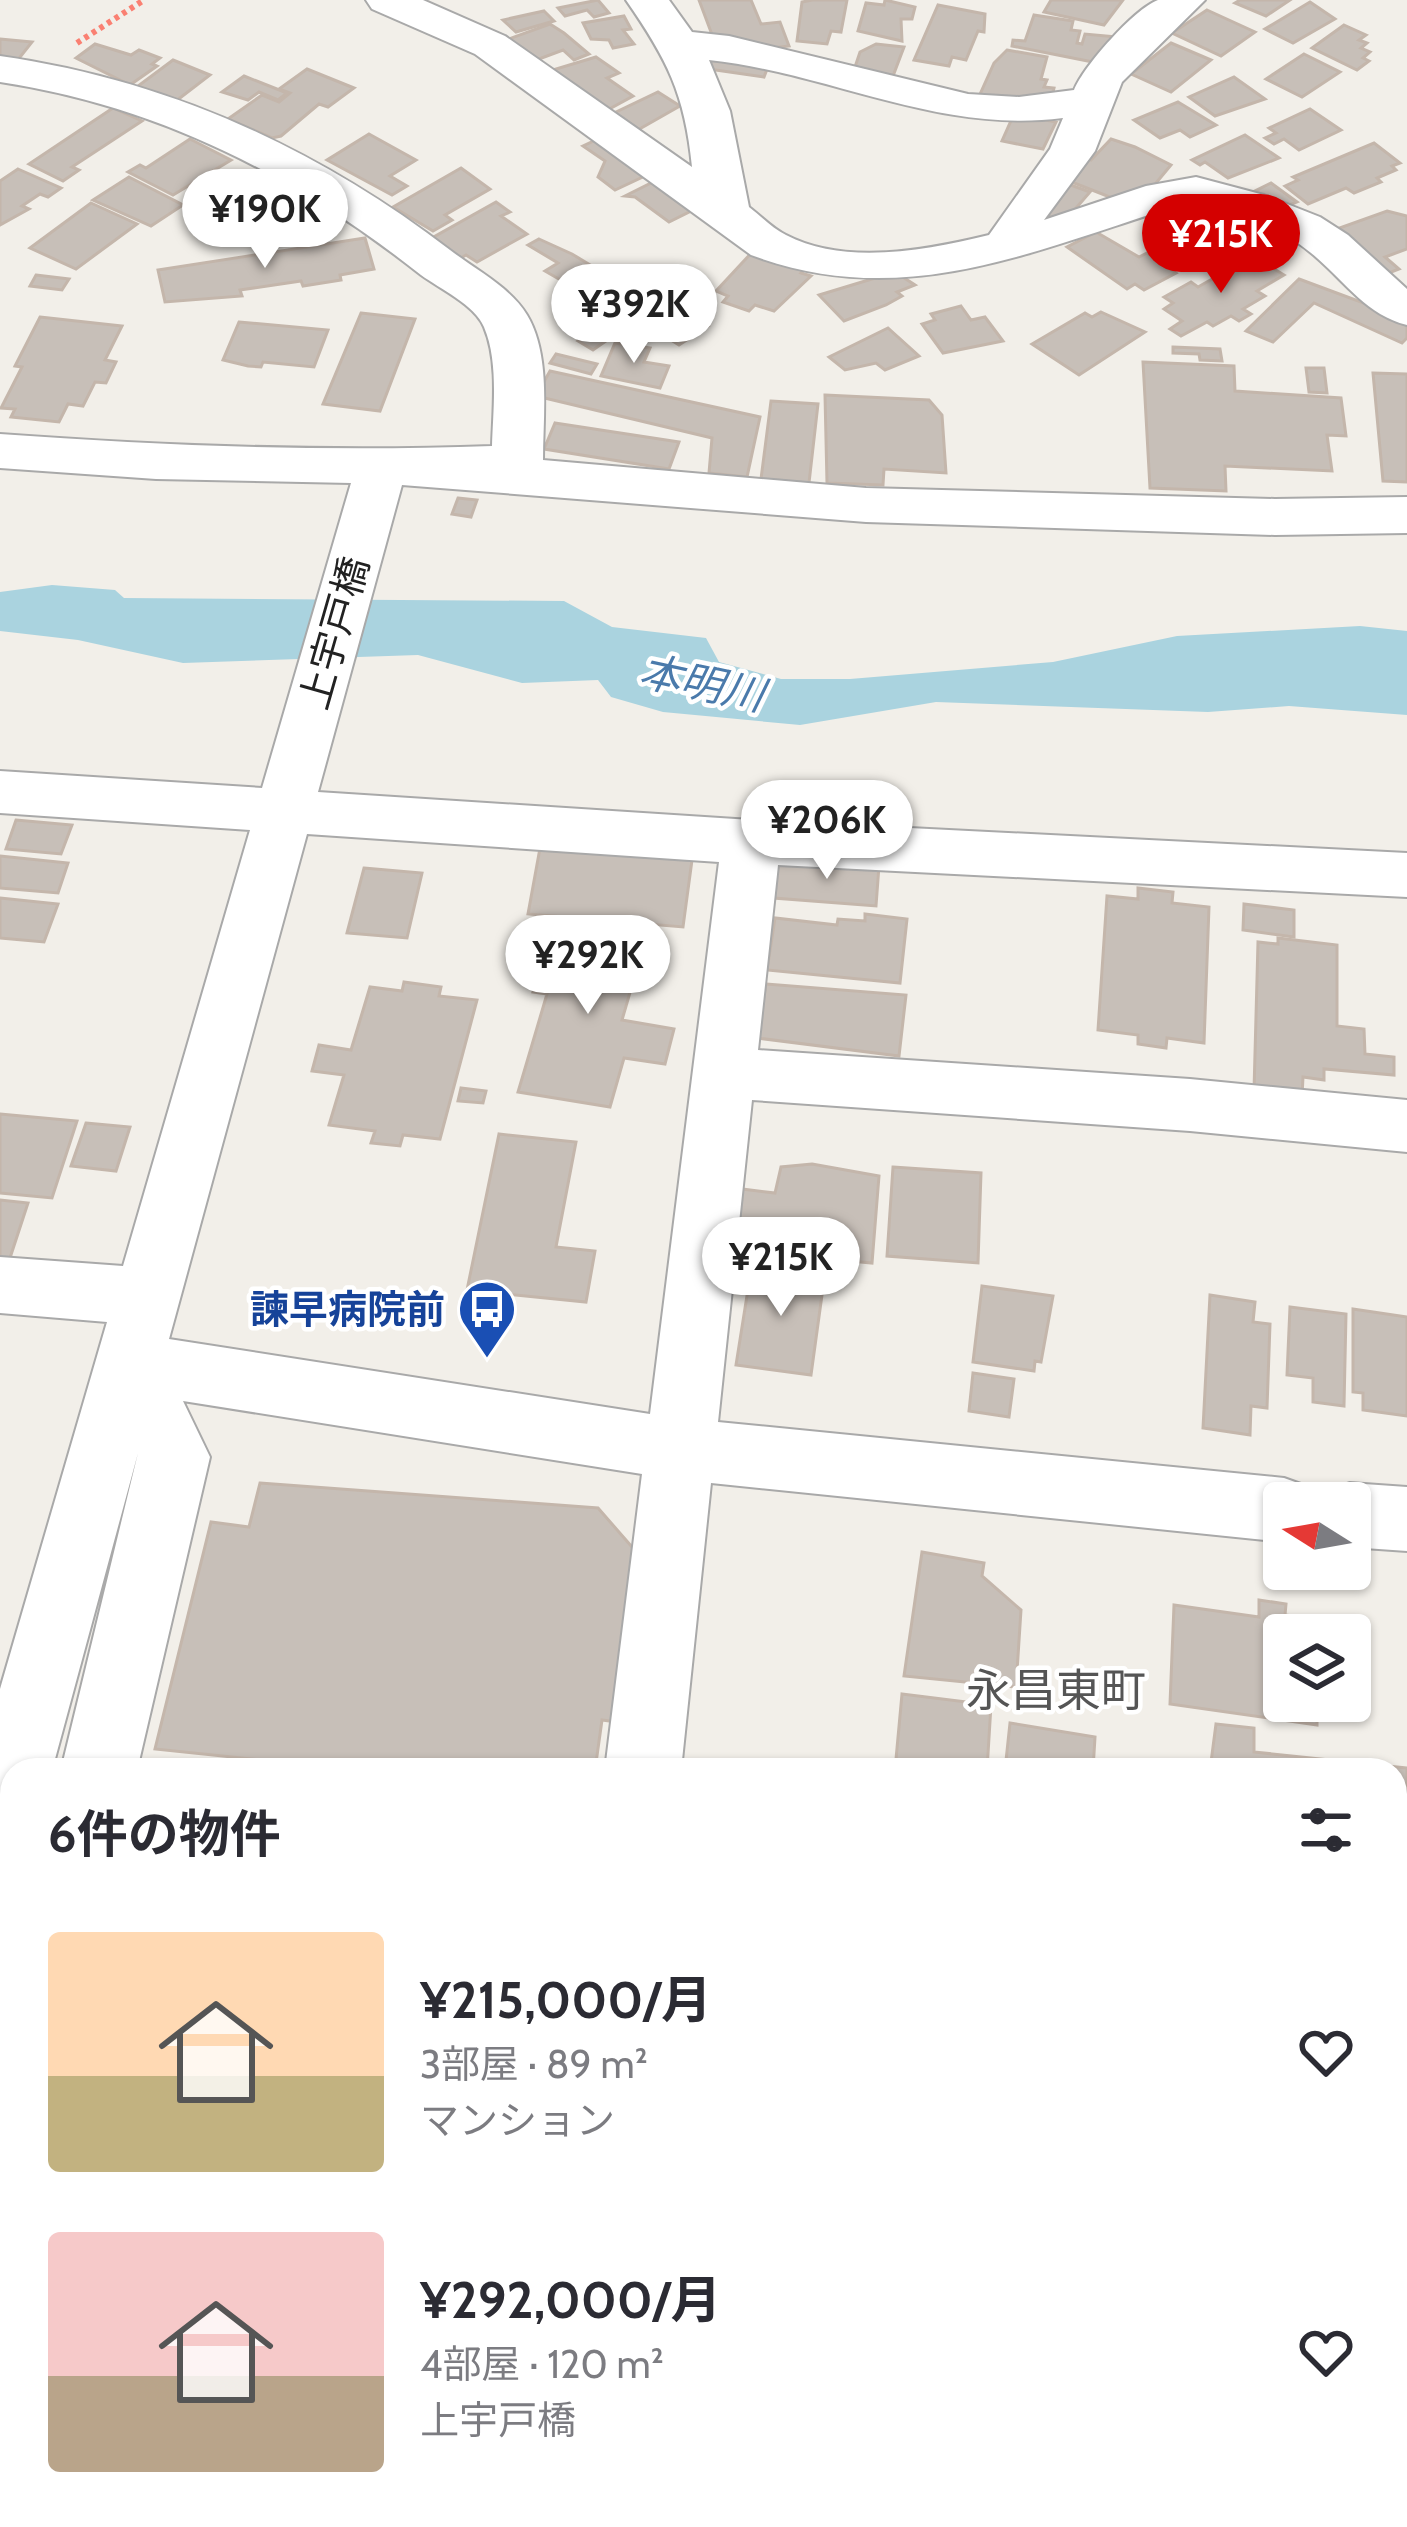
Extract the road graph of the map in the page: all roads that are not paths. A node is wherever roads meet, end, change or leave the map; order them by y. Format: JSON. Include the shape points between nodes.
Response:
{"nodes":[{"id":1,"x":387,"y":0,"type":"edge"},
{"id":2,"x":647,"y":0,"type":"edge"},
{"id":3,"x":1184,"y":0,"type":"edge"},
{"id":4,"x":682,"y":44,"type":"junction"},
{"id":5,"x":10,"y":76,"type":"edge"},
{"id":6,"x":1089,"y":100,"type":"junction"},
{"id":7,"x":729,"y":214,"type":"junction"},
{"id":8,"x":1016,"y":245,"type":"junction"},
{"id":9,"x":1407,"y":310,"type":"edge"},
{"id":10,"x":0,"y":451,"type":"edge"},
{"id":11,"x":376,"y":486,"type":"junction"},
{"id":12,"x":1407,"y":515,"type":"edge"},
{"id":13,"x":291,"y":787,"type":"junction"},
{"id":14,"x":0,"y":791,"type":"edge"},
{"id":15,"x":751,"y":842,"type":"junction"},
{"id":16,"x":1407,"y":875,"type":"edge"},
{"id":17,"x":727,"y":1073,"type":"junction"},
{"id":18,"x":1407,"y":1126,"type":"edge"},
{"id":19,"x":0,"y":1285,"type":"edge"},
{"id":20,"x":140,"y":1330,"type":"junction"},
{"id":21,"x":677,"y":1449,"type":"junction"},
{"id":22,"x":1263,"y":1508,"type":"edge"},
{"id":23,"x":1371,"y":1516,"type":"edge"},
{"id":24,"x":1407,"y":1519,"type":"edge"},
{"id":25,"x":81,"y":1540,"type":"junction"},
{"id":26,"x":0,"y":1654,"type":"edge"},
{"id":27,"x":18,"y":1758,"type":"edge"},
{"id":28,"x":103,"y":1758,"type":"edge"},
{"id":29,"x":644,"y":1758,"type":"edge"}],
"edges":[{"from":1,"to":7,"type":"street","via":[[490,45]]},
{"from":2,"to":4,"type":"street"},
{"from":3,"to":6,"type":"street","via":[[1135,41]]},
{"from":4,"to":6,"type":"street","via":[[968,107]]},
{"from":4,"to":7,"type":"street","via":[[708,111]]},
{"from":5,"to":11,"type":"street","via":[[165,108],[260,149],[398,230],[506,318],[517,376],[517,462]]},
{"from":6,"to":8,"type":"street","via":[[1072,151],[1011,232]]},
{"from":7,"to":8,"type":"street","via":[[788,251],[852,264],[938,264]]},
{"from":8,"to":9,"type":"street","via":[[1192,190],[1276,215],[1328,242]]},
{"from":10,"to":11,"type":"street"},
{"from":11,"to":12,"type":"street","via":[[577,479],[866,506]]},
{"from":11,"to":13,"type":"street","name":"上宇戸橋"},
{"from":13,"to":14,"type":"street"},
{"from":13,"to":15,"type":"street"},
{"from":13,"to":20,"type":"street","name":"上宇戸橋"},
{"from":15,"to":16,"type":"street"},
{"from":15,"to":17,"type":"street"},
{"from":17,"to":18,"type":"street"},
{"from":17,"to":21,"type":"street"},
{"from":19,"to":20,"type":"street"},
{"from":20,"to":21,"type":"street"},
{"from":20,"to":25,"type":"street","name":"上宇戸橋"},
{"from":20,"to":28,"type":"street","via":[[175,1457]]},
{"from":21,"to":22,"type":"street"},
{"from":21,"to":29,"type":"street"},
{"from":23,"to":24,"type":"street"},
{"from":25,"to":26,"type":"street"},
{"from":25,"to":27,"type":"street","name":"上宇戸橋"}]}
